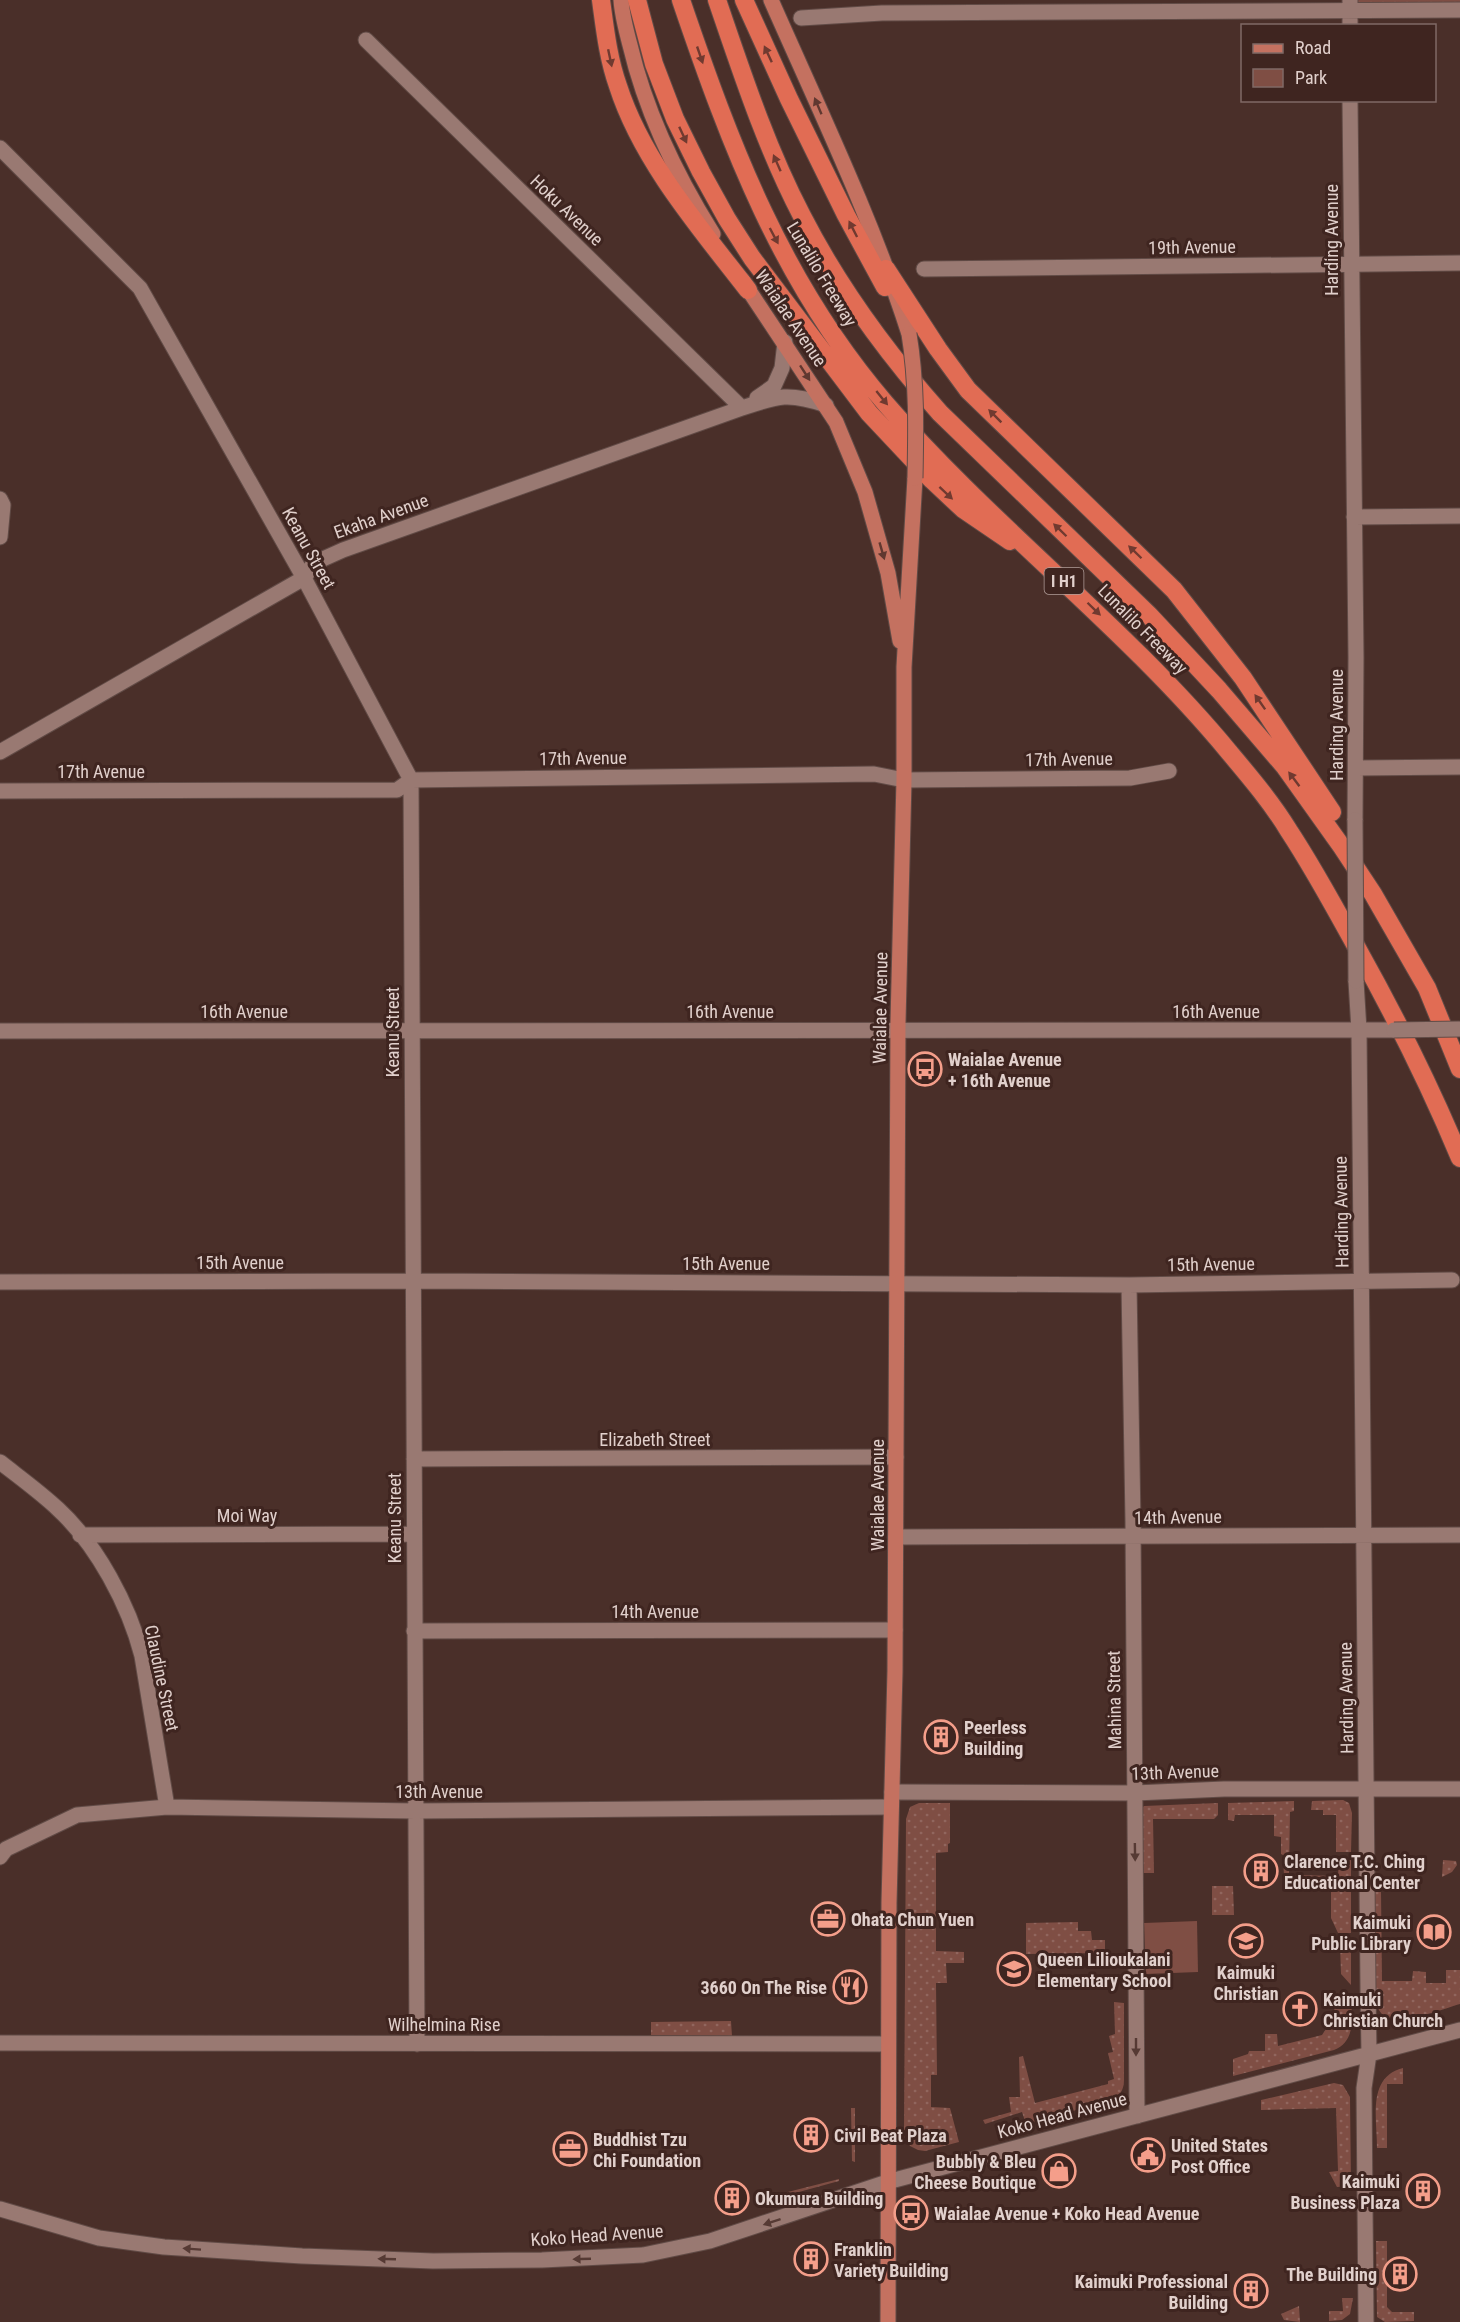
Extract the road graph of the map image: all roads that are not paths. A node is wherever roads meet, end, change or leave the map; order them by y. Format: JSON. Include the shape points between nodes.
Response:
{"nodes":[{"id":1,"x":601,"y":0,"type":"edge"},
{"id":2,"x":621,"y":0,"type":"edge"},
{"id":3,"x":637,"y":0,"type":"edge"},
{"id":4,"x":681,"y":0,"type":"edge"},
{"id":5,"x":717,"y":0,"type":"edge"},
{"id":6,"x":744,"y":0,"type":"edge"},
{"id":7,"x":771,"y":0,"type":"edge"},
{"id":8,"x":882,"y":7,"type":"edge"},
{"id":9,"x":1460,"y":10,"type":"edge"},
{"id":10,"x":1350,"y":12,"type":"edge"},
{"id":11,"x":801,"y":18,"type":"dead end"},
{"id":12,"x":366,"y":40,"type":"dead end"},
{"id":13,"x":1350,"y":102,"type":"edge"},
{"id":14,"x":0,"y":148,"type":"edge"},
{"id":15,"x":1460,"y":263,"type":"edge"},
{"id":16,"x":1350,"y":265,"type":"junction"},
{"id":17,"x":886,"y":269,"type":"junction"},
{"id":18,"x":924,"y":270,"type":"dead end"},
{"id":19,"x":748,"y":290,"type":"junction"},
{"id":20,"x":903,"y":316,"type":"junction"},
{"id":21,"x":785,"y":342,"type":"junction"},
{"id":22,"x":826,"y":405,"type":"junction"},
{"id":23,"x":742,"y":408,"type":"junction"},
{"id":24,"x":2,"y":502,"type":"edge"},
{"id":25,"x":1460,"y":516,"type":"edge"},
{"id":26,"x":1354,"y":517,"type":"junction"},
{"id":27,"x":0,"y":537,"type":"edge"},
{"id":28,"x":1054,"y":571,"type":"junction"},
{"id":29,"x":304,"y":578,"type":"junction"},
{"id":30,"x":904,"y":668,"type":"junction"},
{"id":31,"x":0,"y":752,"type":"edge"},
{"id":32,"x":1460,"y":767,"type":"edge"},
{"id":33,"x":1356,"y":768,"type":"junction"},
{"id":34,"x":1169,"y":771,"type":"dead end"},
{"id":35,"x":411,"y":780,"type":"junction"},
{"id":36,"x":904,"y":780,"type":"junction"},
{"id":37,"x":0,"y":791,"type":"edge"},
{"id":38,"x":1427,"y":988,"type":"junction"},
{"id":39,"x":1460,"y":1029,"type":"edge"},
{"id":40,"x":412,"y":1030,"type":"junction"},
{"id":41,"x":898,"y":1030,"type":"junction"},
{"id":42,"x":1359,"y":1030,"type":"junction"},
{"id":43,"x":0,"y":1031,"type":"edge"},
{"id":44,"x":1460,"y":1069,"type":"edge"},
{"id":45,"x":1460,"y":1158,"type":"edge"},
{"id":46,"x":1361,"y":1280,"type":"junction"},
{"id":47,"x":1452,"y":1280,"type":"dead end"},
{"id":48,"x":413,"y":1281,"type":"junction"},
{"id":49,"x":0,"y":1282,"type":"edge"},
{"id":50,"x":897,"y":1282,"type":"junction"},
{"id":51,"x":1129,"y":1284,"type":"junction"},
{"id":52,"x":896,"y":1457,"type":"junction"},
{"id":53,"x":414,"y":1459,"type":"junction"},
{"id":54,"x":0,"y":1462,"type":"edge"},
{"id":55,"x":414,"y":1534,"type":"junction"},
{"id":56,"x":1364,"y":1534,"type":"junction"},
{"id":57,"x":81,"y":1535,"type":"junction"},
{"id":58,"x":1460,"y":1536,"type":"edge"},
{"id":59,"x":896,"y":1537,"type":"junction"},
{"id":60,"x":1134,"y":1538,"type":"junction"},
{"id":61,"x":895,"y":1630,"type":"junction"},
{"id":62,"x":414,"y":1631,"type":"junction"},
{"id":63,"x":1366,"y":1789,"type":"junction"},
{"id":64,"x":1460,"y":1789,"type":"edge"},
{"id":65,"x":1135,"y":1793,"type":"junction"},
{"id":66,"x":891,"y":1800,"type":"junction"},
{"id":67,"x":167,"y":1807,"type":"junction"},
{"id":68,"x":415,"y":1811,"type":"junction"},
{"id":69,"x":0,"y":1857,"type":"edge"},
{"id":70,"x":1460,"y":2030,"type":"edge"},
{"id":71,"x":0,"y":2043,"type":"edge"},
{"id":72,"x":417,"y":2044,"type":"junction"},
{"id":73,"x":888,"y":2044,"type":"junction"},
{"id":74,"x":1369,"y":2054,"type":"junction"},
{"id":75,"x":1137,"y":2116,"type":"junction"},
{"id":76,"x":887,"y":2182,"type":"junction"},
{"id":77,"x":0,"y":2209,"type":"edge"},
{"id":78,"x":888,"y":2322,"type":"edge"},
{"id":79,"x":1366,"y":2322,"type":"edge"}],
"edges":[{"from":1,"to":19,"type":"highway","one_way":true,"via":[[612,67],[637,131],[695,223]]},
{"from":2,"to":19,"type":"main road","name":"Waialae Avenue","via":[[636,71],[670,158]]},
{"from":3,"to":28,"type":"highway","one_way":true,"via":[[654,64],[675,119],[752,258],[868,413],[932,480],[963,509]]},
{"from":4,"to":28,"type":"highway","name":"Lunalilo Freeway","number":"I H1","one_way":true,"via":[[714,97],[752,189],[772,233],[824,320],[883,400],[916,437]]},
{"from":38,"to":5,"type":"highway","name":"Lunalilo Freeway","number":"I H1","one_way":true,"via":[[1342,846],[1253,728],[1149,615],[948,421],[879,340],[851,301],[797,206],[763,131]]},
{"from":20,"to":6,"type":"highway","one_way":true,"via":[[846,215]]},
{"from":17,"to":7,"type":"main road","name":"Waialae Avenue","one_way":true},
{"from":8,"to":10,"type":"street"},
{"from":8,"to":11,"type":"street"},
{"from":9,"to":10,"type":"street"},
{"from":12,"to":23,"type":"street","name":"Hoku Avenue"},
{"from":13,"to":16,"type":"street","name":"Harding Avenue"},
{"from":14,"to":29,"type":"street","name":"Keanu Street","via":[[140,288]]},
{"from":15,"to":16,"type":"street","name":"19th Avenue"},
{"from":16,"to":18,"type":"street","name":"19th Avenue"},
{"from":16,"to":26,"type":"street","name":"Harding Avenue"},
{"from":17,"to":20,"type":"main road","name":"Waialae Avenue"},
{"from":38,"to":17,"type":"highway","one_way":true,"via":[[1386,905],[1337,821],[1243,678],[1174,590],[969,390]]},
{"from":19,"to":21,"type":"main road","name":"Waialae Avenue"},
{"from":20,"to":30,"type":"main road","name":"Waialae Avenue","bridge":true,"via":[[914,363],[916,414]]},
{"from":21,"to":22,"type":"main road","name":"Waialae Avenue","one_way":true},
{"from":21,"to":23,"type":"street","name":"Ekaha Avenue","via":[[782,368],[774,386]]},
{"from":22,"to":23,"type":"street","name":"Ekaha Avenue","via":[[802,397],[777,397]]},
{"from":22,"to":30,"type":"main road","name":"Waialae Avenue","one_way":true,"via":[[865,492],[888,573]]},
{"from":23,"to":29,"type":"street","name":"Ekaha Avenue","via":[[342,550],[314,563]]},
{"from":24,"to":27,"type":"street"},
{"from":25,"to":26,"type":"street"},
{"from":26,"to":33,"type":"street","name":"Harding Avenue"},
{"from":28,"to":45,"type":"highway","name":"Lunalilo Freeway","number":"I H1","one_way":true,"via":[[1182,699],[1288,828],[1391,1008]]},
{"from":29,"to":31,"type":"street","name":"Ekaha Avenue"},
{"from":29,"to":35,"type":"street","name":"Keanu Street"},
{"from":30,"to":36,"type":"main road","name":"Waialae Avenue"},
{"from":32,"to":33,"type":"street"},
{"from":33,"to":42,"type":"street","name":"Harding Avenue","bridge":true},
{"from":34,"to":36,"type":"street","name":"17th Avenue","via":[[1130,778]]},
{"from":35,"to":36,"type":"street","name":"17th Avenue","via":[[873,774]]},
{"from":35,"to":37,"type":"street","name":"17th Avenue","via":[[397,790]]},
{"from":35,"to":40,"type":"street","name":"Keanu Street"},
{"from":36,"to":41,"type":"main road","name":"Waialae Avenue"},
{"from":38,"to":44,"type":"highway","name":"Lunalilo Freeway","number":"I H1"},
{"from":39,"to":42,"type":"street","name":"16th Avenue","bridge":true},
{"from":40,"to":41,"type":"street","name":"16th Avenue"},
{"from":40,"to":43,"type":"street","name":"16th Avenue"},
{"from":40,"to":48,"type":"street","name":"Keanu Street"},
{"from":41,"to":42,"type":"street","name":"16th Avenue"},
{"from":41,"to":50,"type":"main road","name":"Waialae Avenue"},
{"from":42,"to":46,"type":"street","name":"Harding Avenue"},
{"from":46,"to":47,"type":"street","name":"15th Avenue"},
{"from":46,"to":51,"type":"street","name":"15th Avenue"},
{"from":46,"to":56,"type":"street","name":"Harding Avenue"},
{"from":48,"to":49,"type":"street","name":"15th Avenue"},
{"from":48,"to":50,"type":"street","name":"15th Avenue"},
{"from":48,"to":53,"type":"street","name":"Keanu Street"},
{"from":50,"to":51,"type":"street","name":"15th Avenue"},
{"from":50,"to":52,"type":"main road","name":"Waialae Avenue"},
{"from":51,"to":60,"type":"street","name":"Mahina Street"},
{"from":52,"to":53,"type":"street","name":"Elizabeth Street"},
{"from":52,"to":59,"type":"main road","name":"Waialae Avenue"},
{"from":53,"to":55,"type":"street","name":"Keanu Street"},
{"from":54,"to":57,"type":"street","name":"Claudine Street","via":[[59,1510]]},
{"from":55,"to":57,"type":"street","name":"Moi Way"},
{"from":55,"to":62,"type":"street","name":"Keanu Street"},
{"from":56,"to":58,"type":"street","name":"14th Avenue"},
{"from":56,"to":60,"type":"street","name":"14th Avenue"},
{"from":56,"to":63,"type":"street","name":"Harding Avenue"},
{"from":57,"to":67,"type":"street","name":"Claudine Street","via":[[118,1595],[136,1636]]},
{"from":59,"to":60,"type":"street","name":"14th Avenue"},
{"from":59,"to":61,"type":"main road","name":"Waialae Avenue"},
{"from":60,"to":65,"type":"street","name":"Mahina Street"},
{"from":61,"to":62,"type":"street","name":"14th Avenue"},
{"from":61,"to":66,"type":"main road","name":"Waialae Avenue"},
{"from":62,"to":68,"type":"street","name":"Keanu Street"},
{"from":63,"to":64,"type":"street","name":"13th Avenue"},
{"from":63,"to":65,"type":"street","name":"13th Avenue"},
{"from":63,"to":74,"type":"street","name":"Harding Avenue"},
{"from":65,"to":66,"type":"street","name":"13th Avenue"},
{"from":65,"to":75,"type":"street","name":"Mahina Street","one_way":true},
{"from":66,"to":68,"type":"street","name":"13th Avenue"},
{"from":66,"to":73,"type":"main road","name":"Waialae Avenue"},
{"from":67,"to":68,"type":"street","name":"13th Avenue"},
{"from":67,"to":69,"type":"street","name":"13th Avenue","via":[[77,1815],[6,1849]]},
{"from":68,"to":72,"type":"street","name":"Keanu Street"},
{"from":70,"to":74,"type":"street","name":"Koko Head Avenue"},
{"from":71,"to":72,"type":"street","name":"Wilhelmina Rise"},
{"from":72,"to":73,"type":"street","name":"Wilhelmina Rise"},
{"from":73,"to":76,"type":"main road","name":"Waialae Avenue"},
{"from":74,"to":75,"type":"street","name":"Koko Head Avenue"},
{"from":74,"to":79,"type":"street","name":"Harding Avenue","via":[[1364,2088]]},
{"from":75,"to":76,"type":"street","name":"Koko Head Avenue"},
{"from":76,"to":77,"type":"street","name":"Koko Head Avenue","one_way":true,"via":[[680,2249],[563,2259],[422,2260],[164,2247],[99,2238]]},
{"from":76,"to":78,"type":"main road","name":"Waialae Avenue"}]}
